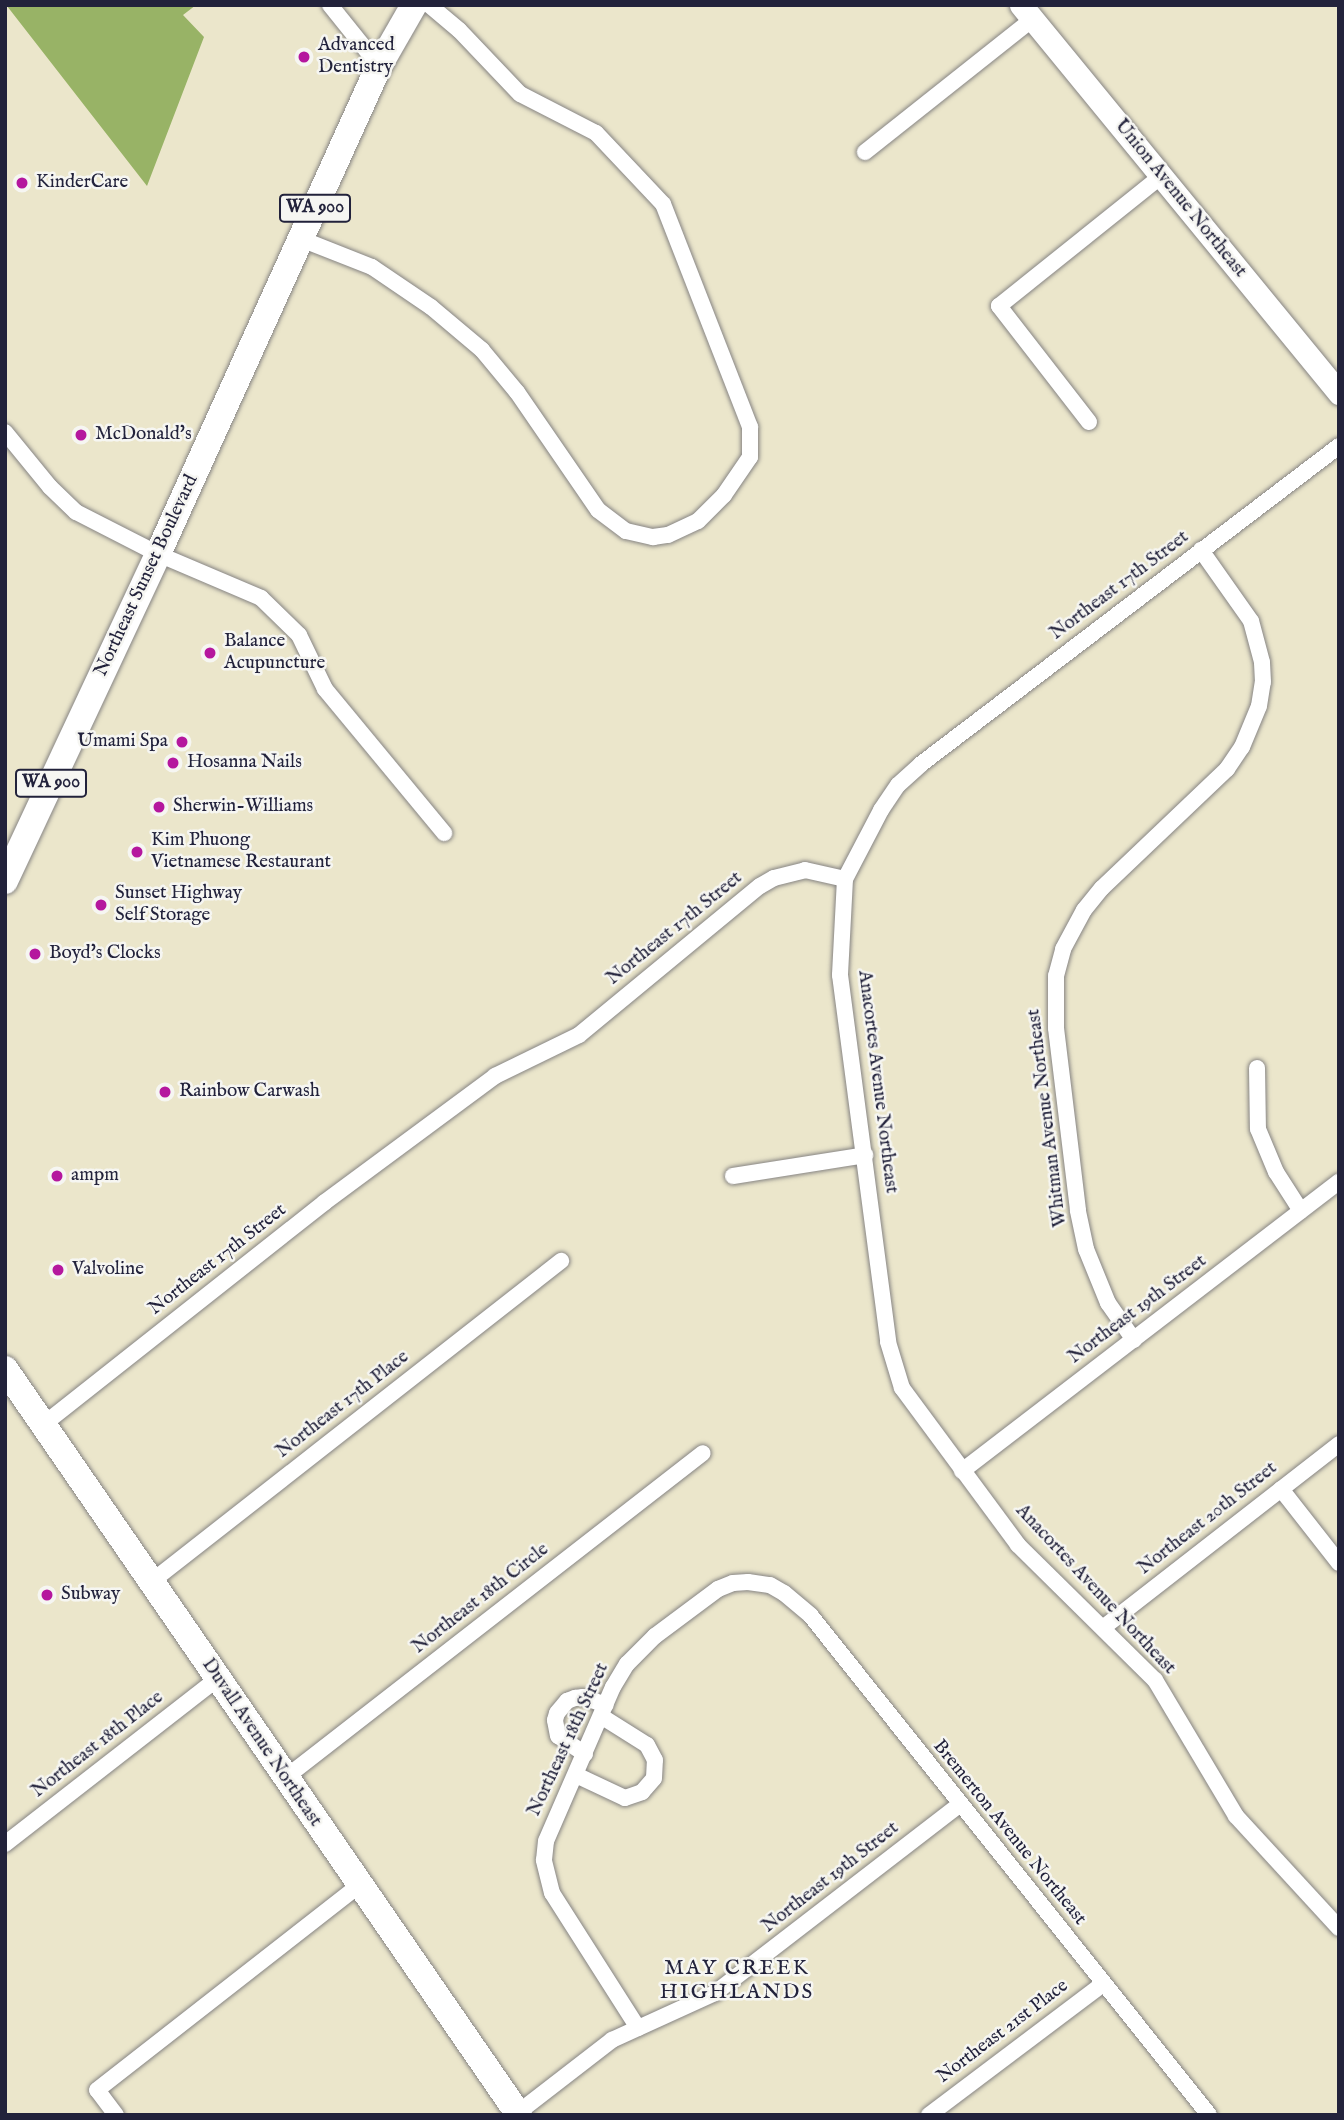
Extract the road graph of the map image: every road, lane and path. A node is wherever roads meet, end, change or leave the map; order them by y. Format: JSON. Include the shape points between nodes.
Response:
{"nodes":[{"id":1,"x":330,"y":5,"type":"edge"},
{"id":2,"x":414,"y":5,"type":"edge"},
{"id":3,"x":429,"y":5,"type":"edge"},
{"id":4,"x":1027,"y":12,"type":"edge"},
{"id":5,"x":379,"y":66,"type":"junction"},
{"id":6,"x":865,"y":152,"type":"dead end"},
{"id":7,"x":1161,"y":176,"type":"junction"},
{"id":8,"x":301,"y":239,"type":"junction"},
{"id":9,"x":1339,"y":393,"type":"edge"},
{"id":10,"x":1089,"y":422,"type":"dead end"},
{"id":11,"x":5,"y":432,"type":"edge"},
{"id":12,"x":1339,"y":446,"type":"edge"},
{"id":13,"x":1202,"y":550,"type":"junction"},
{"id":14,"x":158,"y":554,"type":"junction"},
{"id":15,"x":443,"y":833,"type":"dead end"},
{"id":16,"x":845,"y":880,"type":"junction"},
{"id":17,"x":5,"y":881,"type":"edge"},
{"id":18,"x":1257,"y":1068,"type":"dead end"},
{"id":19,"x":865,"y":1155,"type":"junction"},
{"id":20,"x":733,"y":1176,"type":"dead end"},
{"id":21,"x":1339,"y":1182,"type":"edge"},
{"id":22,"x":1301,"y":1211,"type":"junction"},
{"id":23,"x":561,"y":1261,"type":"dead end"},
{"id":24,"x":1134,"y":1340,"type":"junction"},
{"id":25,"x":5,"y":1369,"type":"edge"},
{"id":26,"x":44,"y":1424,"type":"junction"},
{"id":27,"x":1339,"y":1444,"type":"edge"},
{"id":28,"x":704,"y":1453,"type":"dead end"},
{"id":29,"x":962,"y":1471,"type":"junction"},
{"id":30,"x":1281,"y":1489,"type":"junction"},
{"id":31,"x":1339,"y":1563,"type":"edge"},
{"id":32,"x":151,"y":1582,"type":"junction"},
{"id":33,"x":770,"y":1585,"type":"joint"},
{"id":34,"x":1104,"y":1627,"type":"junction"},
{"id":35,"x":217,"y":1679,"type":"junction"},
{"id":36,"x":603,"y":1711,"type":"junction"},
{"id":37,"x":585,"y":1754,"type":"junction"},
{"id":38,"x":576,"y":1775,"type":"junction"},
{"id":39,"x":285,"y":1778,"type":"junction"},
{"id":40,"x":959,"y":1805,"type":"junction"},
{"id":41,"x":5,"y":1844,"type":"edge"},
{"id":42,"x":359,"y":1885,"type":"junction"},
{"id":43,"x":1339,"y":1928,"type":"edge"},
{"id":44,"x":1103,"y":1984,"type":"junction"},
{"id":45,"x":638,"y":2028,"type":"junction"},
{"id":46,"x":517,"y":2114,"type":"edge"},
{"id":47,"x":116,"y":2115,"type":"edge"},
{"id":48,"x":929,"y":2115,"type":"edge"},
{"id":49,"x":1209,"y":2115,"type":"edge"}],
"edges":[{"from":1,"to":5,"type":"street"},
{"from":2,"to":5,"type":"main road","name":"Northeast Sunset Boulevard","number":"WA 900"},
{"from":3,"to":8,"type":"street","via":[[520,94],[596,133],[663,204],[750,427],[750,457],[724,495],[698,521],[668,535],[626,531],[598,510],[517,392],[482,350],[432,307],[372,267]]},
{"from":4,"to":6,"type":"street"},
{"from":4,"to":7,"type":"street","name":"Union Avenue Northeast"},
{"from":5,"to":8,"type":"main road","name":"Northeast Sunset Boulevard","number":"WA 900"},
{"from":7,"to":9,"type":"street","name":"Union Avenue Northeast"},
{"from":7,"to":10,"type":"street","via":[[999,306]]},
{"from":8,"to":14,"type":"main road","name":"Northeast Sunset Boulevard","number":"WA 900"},
{"from":11,"to":14,"type":"street","via":[[76,512]]},
{"from":12,"to":13,"type":"street","name":"Northeast 17th Street"},
{"from":13,"to":16,"type":"street","name":"Northeast 17th Street","via":[[898,785]]},
{"from":13,"to":24,"type":"street","name":"Whitman Avenue Northeast","via":[[1251,621],[1262,662],[1259,706],[1227,769],[1084,910],[1063,949],[1056,975],[1056,1028],[1084,1236],[1096,1279]]},
{"from":14,"to":15,"type":"street","via":[[261,598],[290,626],[326,689]]},
{"from":14,"to":17,"type":"main road","name":"Northeast Sunset Boulevard","number":"WA 900"},
{"from":16,"to":19,"type":"street","name":"Anacortes Avenue Northeast","via":[[840,975]]},
{"from":16,"to":26,"type":"street","name":"Northeast 17th Street","via":[[805,870],[760,886],[579,1035],[495,1076],[325,1202]]},
{"from":18,"to":22,"type":"street","via":[[1258,1129],[1276,1172]]},
{"from":19,"to":20,"type":"street"},
{"from":19,"to":29,"type":"street","name":"Anacortes Avenue Northeast","via":[[892,1364],[916,1411]]},
{"from":21,"to":22,"type":"street","name":"Northeast 19th Street"},
{"from":22,"to":24,"type":"street","name":"Northeast 19th Street"},
{"from":23,"to":32,"type":"street","name":"Northeast 17th Place"},
{"from":24,"to":29,"type":"street","name":"Northeast 19th Street"},
{"from":25,"to":26,"type":"main road","name":"Duvall Avenue Northeast"},
{"from":26,"to":32,"type":"main road","name":"Duvall Avenue Northeast"},
{"from":27,"to":30,"type":"street","name":"Northeast 20th Street"},
{"from":28,"to":39,"type":"street","name":"Northeast 18th Circle"},
{"from":29,"to":34,"type":"street","name":"Anacortes Avenue Northeast","via":[[1018,1545]]},
{"from":30,"to":31,"type":"street"},
{"from":30,"to":34,"type":"street","name":"Northeast 20th Street"},
{"from":32,"to":35,"type":"main road","name":"Duvall Avenue Northeast"},
{"from":33,"to":36,"type":"street","name":"Northeast 18th Street","via":[[741,1582],[718,1589],[641,1649],[627,1664]]},
{"from":33,"to":40,"type":"street","name":"Bremerton Avenue Northeast","via":[[811,1616]]},
{"from":34,"to":43,"type":"street","name":"Anacortes Avenue Northeast","via":[[1155,1680],[1236,1816]]},
{"from":35,"to":39,"type":"main road","name":"Duvall Avenue Northeast"},
{"from":35,"to":41,"type":"street","name":"Northeast 18th Place"},
{"from":36,"to":37,"type":"street","name":"Northeast 18th Street"},
{"from":36,"to":37,"type":"street","via":[[583,1697],[568,1701],[557,1713],[558,1736]]},
{"from":36,"to":38,"type":"street","via":[[647,1745],[655,1760],[654,1778],[642,1792],[625,1798]]},
{"from":37,"to":38,"type":"street","name":"Northeast 18th Street"},
{"from":38,"to":45,"type":"street","name":"Northeast 18th Street","via":[[546,1841],[546,1877],[560,1910]]},
{"from":39,"to":42,"type":"main road","name":"Duvall Avenue Northeast"},
{"from":40,"to":44,"type":"street","name":"Bremerton Avenue Northeast"},
{"from":40,"to":45,"type":"street","name":"Northeast 19th Street","via":[[715,1993]]},
{"from":42,"to":46,"type":"main road","name":"Duvall Avenue Northeast"},
{"from":42,"to":47,"type":"street","via":[[97,2090]]},
{"from":44,"to":48,"type":"street","name":"Northeast 21st Place"},
{"from":44,"to":49,"type":"street","name":"Bremerton Avenue Northeast"},
{"from":45,"to":46,"type":"street","name":"Northeast 19th Street","via":[[595,2051]]}]}
